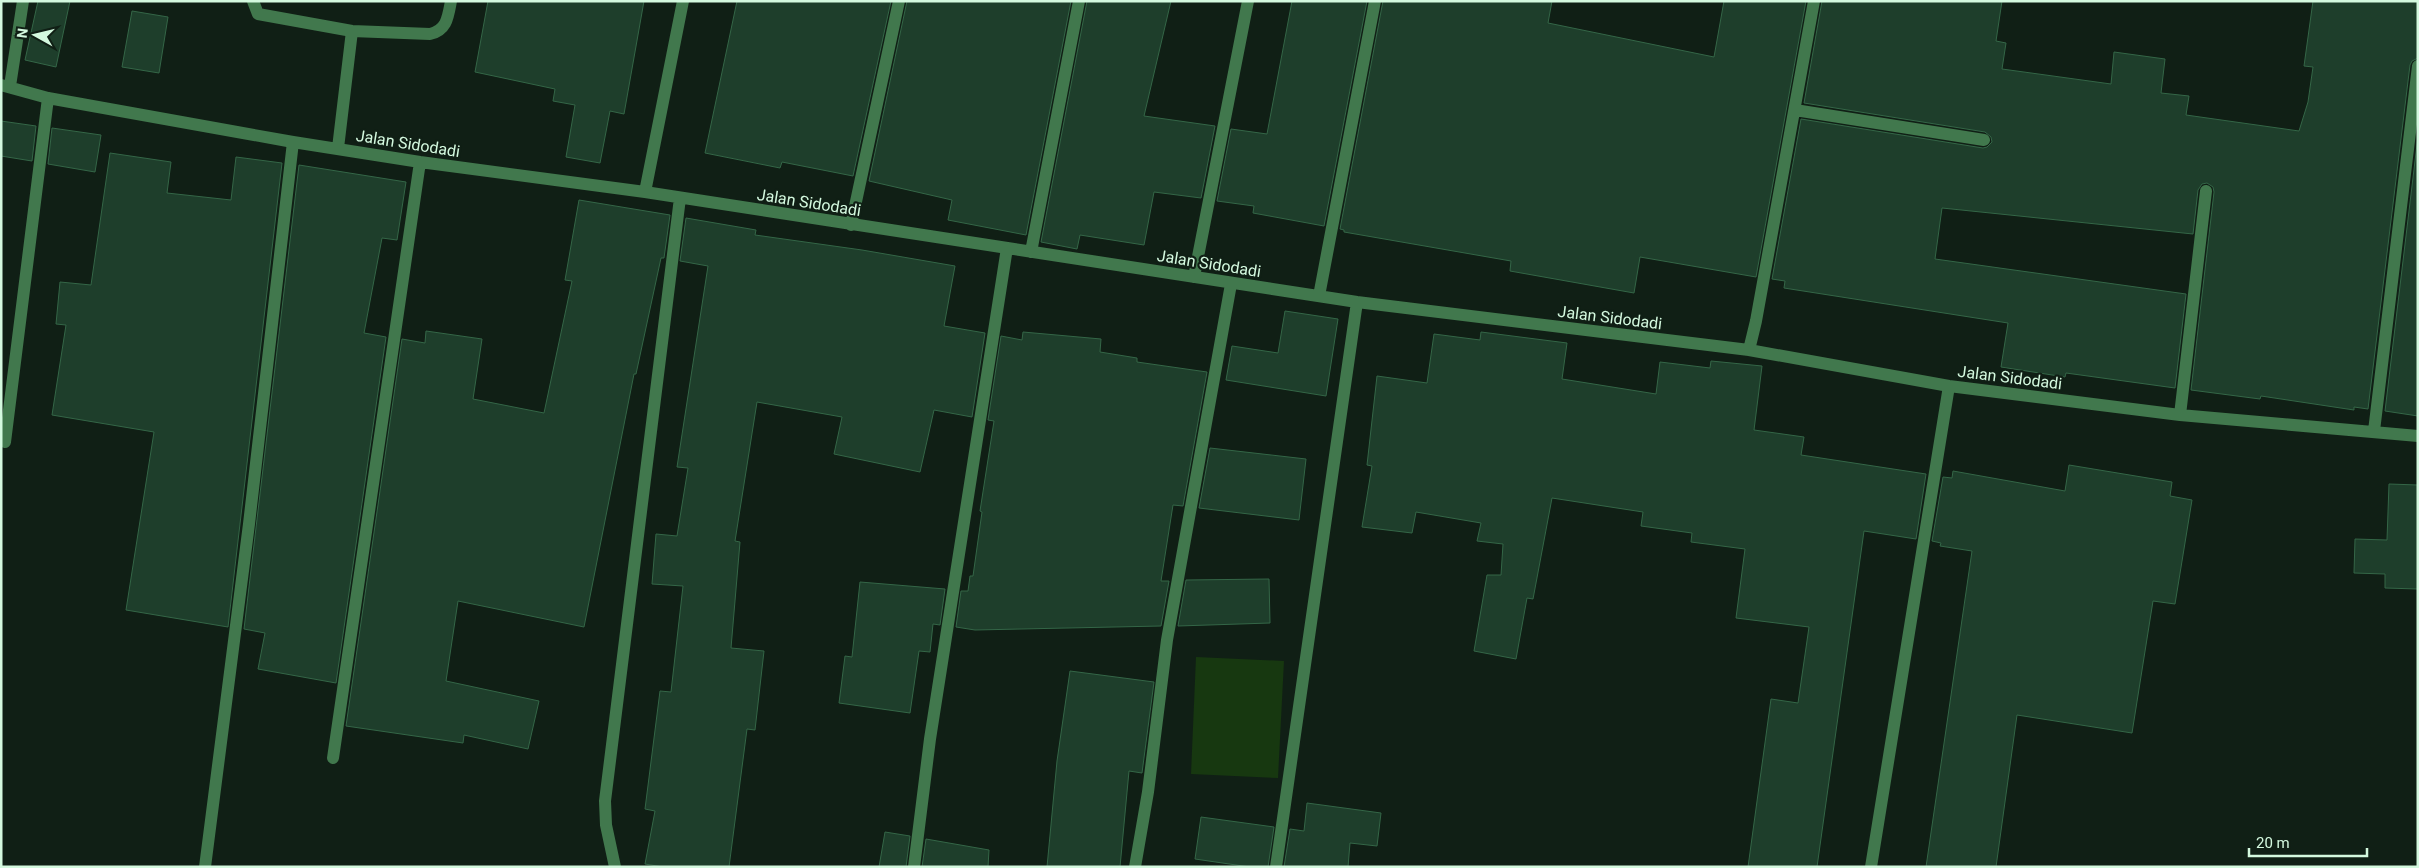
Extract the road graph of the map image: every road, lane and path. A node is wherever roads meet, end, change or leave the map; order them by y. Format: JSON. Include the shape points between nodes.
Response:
{"nodes":[{"id":1,"x":23,"y":1,"type":"edge"},
{"id":2,"x":253,"y":1,"type":"edge"},
{"id":3,"x":451,"y":1,"type":"edge"},
{"id":4,"x":683,"y":1,"type":"edge"},
{"id":5,"x":899,"y":1,"type":"edge"},
{"id":6,"x":1079,"y":1,"type":"edge"},
{"id":7,"x":1248,"y":1,"type":"edge"},
{"id":8,"x":1375,"y":1,"type":"edge"},
{"id":9,"x":1814,"y":1,"type":"edge"},
{"id":10,"x":352,"y":31,"type":"junction"},
{"id":11,"x":2418,"y":66,"type":"edge"},
{"id":12,"x":6,"y":86,"type":"edge"},
{"id":13,"x":48,"y":98,"type":"junction"},
{"id":14,"x":1795,"y":110,"type":"junction"},
{"id":15,"x":1984,"y":140,"type":"dead end"},
{"id":16,"x":293,"y":142,"type":"junction"},
{"id":17,"x":338,"y":148,"type":"junction"},
{"id":18,"x":420,"y":162,"type":"junction"},
{"id":19,"x":2206,"y":191,"type":"dead end"},
{"id":20,"x":645,"y":192,"type":"junction"},
{"id":21,"x":680,"y":198,"type":"junction"},
{"id":22,"x":851,"y":225,"type":"junction"},
{"id":23,"x":1007,"y":248,"type":"junction"},
{"id":24,"x":1030,"y":252,"type":"junction"},
{"id":25,"x":1194,"y":277,"type":"junction"},
{"id":26,"x":1231,"y":284,"type":"junction"},
{"id":27,"x":1319,"y":296,"type":"junction"},
{"id":28,"x":1357,"y":302,"type":"junction"},
{"id":29,"x":1749,"y":350,"type":"junction"},
{"id":30,"x":1949,"y":386,"type":"junction"},
{"id":31,"x":2180,"y":415,"type":"junction"},
{"id":32,"x":2374,"y":431,"type":"junction"},
{"id":33,"x":2418,"y":436,"type":"edge"},
{"id":34,"x":5,"y":442,"type":"dead end"},
{"id":35,"x":334,"y":758,"type":"dead end"},
{"id":36,"x":205,"y":867,"type":"edge"},
{"id":37,"x":615,"y":867,"type":"edge"},
{"id":38,"x":914,"y":867,"type":"edge"},
{"id":39,"x":1135,"y":867,"type":"edge"},
{"id":40,"x":1276,"y":867,"type":"edge"},
{"id":41,"x":1871,"y":867,"type":"edge"}],
"edges":[{"from":1,"to":12,"type":"street"},
{"from":2,"to":10,"type":"street","via":[[258,14]]},
{"from":3,"to":10,"type":"street","via":[[447,23],[439,32]]},
{"from":4,"to":20,"type":"street"},
{"from":5,"to":22,"type":"street"},
{"from":6,"to":24,"type":"street"},
{"from":7,"to":25,"type":"street"},
{"from":8,"to":27,"type":"street"},
{"from":9,"to":14,"type":"street"},
{"from":10,"to":17,"type":"street"},
{"from":11,"to":32,"type":"street"},
{"from":12,"to":13,"type":"street","name":"Jalan Sidodadi"},
{"from":13,"to":16,"type":"street","name":"Jalan Sidodadi"},
{"from":13,"to":34,"type":"street"},
{"from":14,"to":15,"type":"street"},
{"from":14,"to":29,"type":"street"},
{"from":16,"to":17,"type":"street","name":"Jalan Sidodadi"},
{"from":16,"to":36,"type":"street"},
{"from":17,"to":18,"type":"street","name":"Jalan Sidodadi"},
{"from":18,"to":20,"type":"street","name":"Jalan Sidodadi"},
{"from":18,"to":35,"type":"street"},
{"from":19,"to":31,"type":"street"},
{"from":20,"to":21,"type":"street","name":"Jalan Sidodadi"},
{"from":21,"to":22,"type":"street","name":"Jalan Sidodadi"},
{"from":21,"to":37,"type":"street","via":[[605,801],[606,825]]},
{"from":22,"to":23,"type":"street","name":"Jalan Sidodadi"},
{"from":23,"to":24,"type":"street","name":"Jalan Sidodadi"},
{"from":23,"to":38,"type":"street","via":[[930,739]]},
{"from":24,"to":25,"type":"street","name":"Jalan Sidodadi"},
{"from":25,"to":26,"type":"street","name":"Jalan Sidodadi"},
{"from":26,"to":27,"type":"street","name":"Jalan Sidodadi"},
{"from":26,"to":39,"type":"street","via":[[1167,640]]},
{"from":27,"to":28,"type":"street","name":"Jalan Sidodadi"},
{"from":28,"to":29,"type":"street","name":"Jalan Sidodadi"},
{"from":28,"to":40,"type":"street"},
{"from":29,"to":30,"type":"street","name":"Jalan Sidodadi"},
{"from":30,"to":31,"type":"street","name":"Jalan Sidodadi"},
{"from":30,"to":41,"type":"street"},
{"from":31,"to":32,"type":"street","name":"Jalan Sidodadi"},
{"from":32,"to":33,"type":"street","name":"Jalan Sidodadi"}]}
